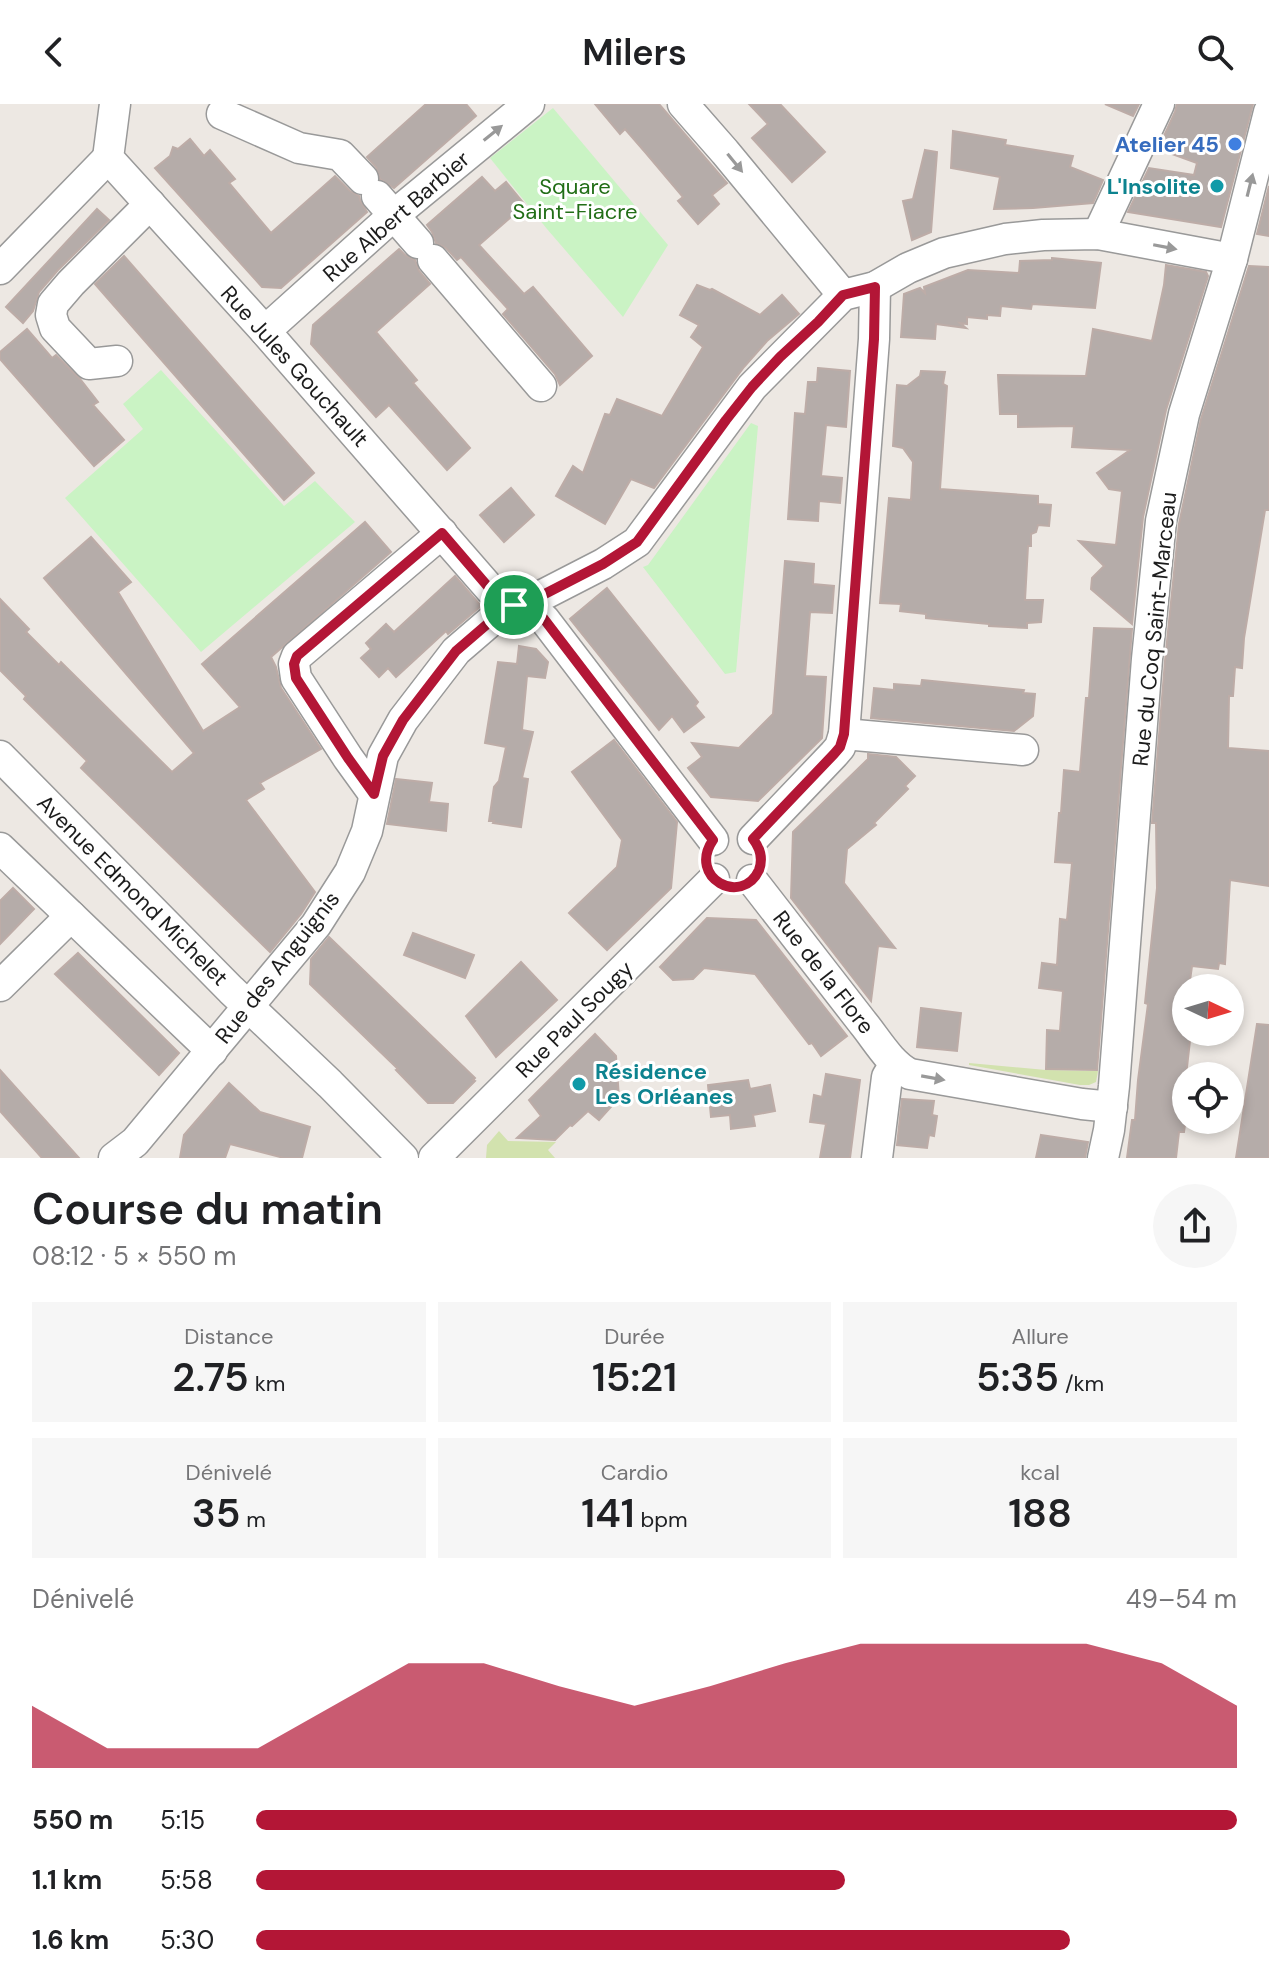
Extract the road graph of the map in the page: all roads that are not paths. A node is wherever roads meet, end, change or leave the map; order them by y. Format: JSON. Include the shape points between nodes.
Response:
{"nodes":[{"id":1,"x":115,"y":104,"type":"edge"},
{"id":2,"x":529,"y":104,"type":"edge"},
{"id":3,"x":683,"y":104,"type":"edge"},
{"id":4,"x":1159,"y":104,"type":"edge"},
{"id":5,"x":1269,"y":112,"type":"edge"},
{"id":6,"x":222,"y":114,"type":"dead end"},
{"id":7,"x":108,"y":158,"type":"junction"},
{"id":8,"x":378,"y":197,"type":"junction"},
{"id":9,"x":150,"y":204,"type":"junction"},
{"id":10,"x":1098,"y":234,"type":"junction"},
{"id":11,"x":1232,"y":259,"type":"junction"},
{"id":12,"x":0,"y":269,"type":"edge"},
{"id":13,"x":875,"y":287,"type":"junction"},
{"id":14,"x":843,"y":295,"type":"junction"},
{"id":15,"x":265,"y":331,"type":"junction"},
{"id":16,"x":117,"y":361,"type":"dead end"},
{"id":17,"x":541,"y":386,"type":"dead end"},
{"id":18,"x":442,"y":533,"type":"junction"},
{"id":19,"x":519,"y":607,"type":"junction"},
{"id":20,"x":844,"y":734,"type":"junction"},
{"id":21,"x":1023,"y":750,"type":"dead end"},
{"id":22,"x":0,"y":756,"type":"edge"},
{"id":23,"x":374,"y":794,"type":"junction"},
{"id":24,"x":753,"y":839,"type":"junction"},
{"id":25,"x":713,"y":840,"type":"junction"},
{"id":26,"x":2,"y":853,"type":"edge"},
{"id":27,"x":714,"y":879,"type":"junction"},
{"id":28,"x":752,"y":880,"type":"junction"},
{"id":29,"x":71,"y":916,"type":"junction"},
{"id":30,"x":0,"y":986,"type":"edge"},
{"id":31,"x":250,"y":1006,"type":"junction"},
{"id":32,"x":212,"y":1051,"type":"junction"},
{"id":33,"x":895,"y":1064,"type":"junction"},
{"id":34,"x":1112,"y":1107,"type":"junction"},
{"id":35,"x":126,"y":1153,"type":"edge"},
{"id":36,"x":403,"y":1158,"type":"edge"},
{"id":37,"x":434,"y":1158,"type":"edge"},
{"id":38,"x":877,"y":1158,"type":"edge"},
{"id":39,"x":1103,"y":1158,"type":"edge"}],
"edges":[{"from":1,"to":7,"type":"street"},
{"from":8,"to":2,"type":"street","name":"Rue Albert Barbier","one_way":true},
{"from":3,"to":14,"type":"street","one_way":true},
{"from":4,"to":10,"type":"street"},
{"from":11,"to":5,"type":"street","name":"Rue du Coq Saint-Marceau","one_way":true},
{"from":6,"to":8,"type":"street","via":[[299,148],[340,155]]},
{"from":7,"to":9,"type":"street","name":"Rue Jules Gouchault"},
{"from":7,"to":12,"type":"street"},
{"from":8,"to":15,"type":"street","name":"Rue Albert Barbier"},
{"from":8,"to":17,"type":"street"},
{"from":9,"to":15,"type":"street","name":"Rue Jules Gouchault"},
{"from":9,"to":16,"type":"street","via":[[53,304],[55,328],[89,364]]},
{"from":10,"to":11,"type":"street","one_way":true},
{"from":10,"to":13,"type":"street","via":[[1005,239],[959,249]]},
{"from":11,"to":34,"type":"street","name":"Rue du Coq Saint-Marceau","via":[[1184,414],[1161,521]]},
{"from":13,"to":14,"type":"street"},
{"from":13,"to":20,"type":"street"},
{"from":14,"to":19,"type":"street","name":"Rue des Anguignis","via":[[752,387],[637,542]]},
{"from":15,"to":18,"type":"street","name":"Rue Jules Gouchault"},
{"from":18,"to":19,"type":"street","name":"Rue Jules Gouchault","via":[[490,589]]},
{"from":18,"to":23,"type":"street","via":[[297,656],[294,664],[296,678]]},
{"from":19,"to":23,"type":"street","name":"Rue des Anguignis","via":[[499,614],[456,651],[410,709],[383,756]]},
{"from":19,"to":25,"type":"street","via":[[544,619]]},
{"from":20,"to":21,"type":"street"},
{"from":20,"to":24,"type":"street","via":[[834,754]]},
{"from":22,"to":31,"type":"street","name":"Avenue Edmond Michelet"},
{"from":23,"to":31,"type":"street","name":"Rue des Anguignis","via":[[367,831],[350,872],[316,925]]},
{"from":24,"to":25,"type":"street","via":[[728,831]]},
{"from":24,"to":28,"type":"street","via":[[761,864]]},
{"from":25,"to":27,"type":"street","via":[[706,864]]},
{"from":26,"to":29,"type":"street"},
{"from":27,"to":28,"type":"street","via":[[728,887]]},
{"from":27,"to":37,"type":"street","name":"Rue Paul Sougy"},
{"from":28,"to":33,"type":"street","name":"Rue de la Flore"},
{"from":29,"to":30,"type":"street"},
{"from":29,"to":32,"type":"street"},
{"from":31,"to":32,"type":"street","name":"Rue des Anguignis"},
{"from":31,"to":36,"type":"street","name":"Avenue Edmond Michelet"},
{"from":32,"to":35,"type":"street","name":"Rue des Anguignis"},
{"from":33,"to":34,"type":"street","one_way":true,"via":[[910,1074]]},
{"from":33,"to":38,"type":"street","via":[[887,1077]]},
{"from":34,"to":39,"type":"street","name":"Rue du Coq Saint-Marceau"}]}
